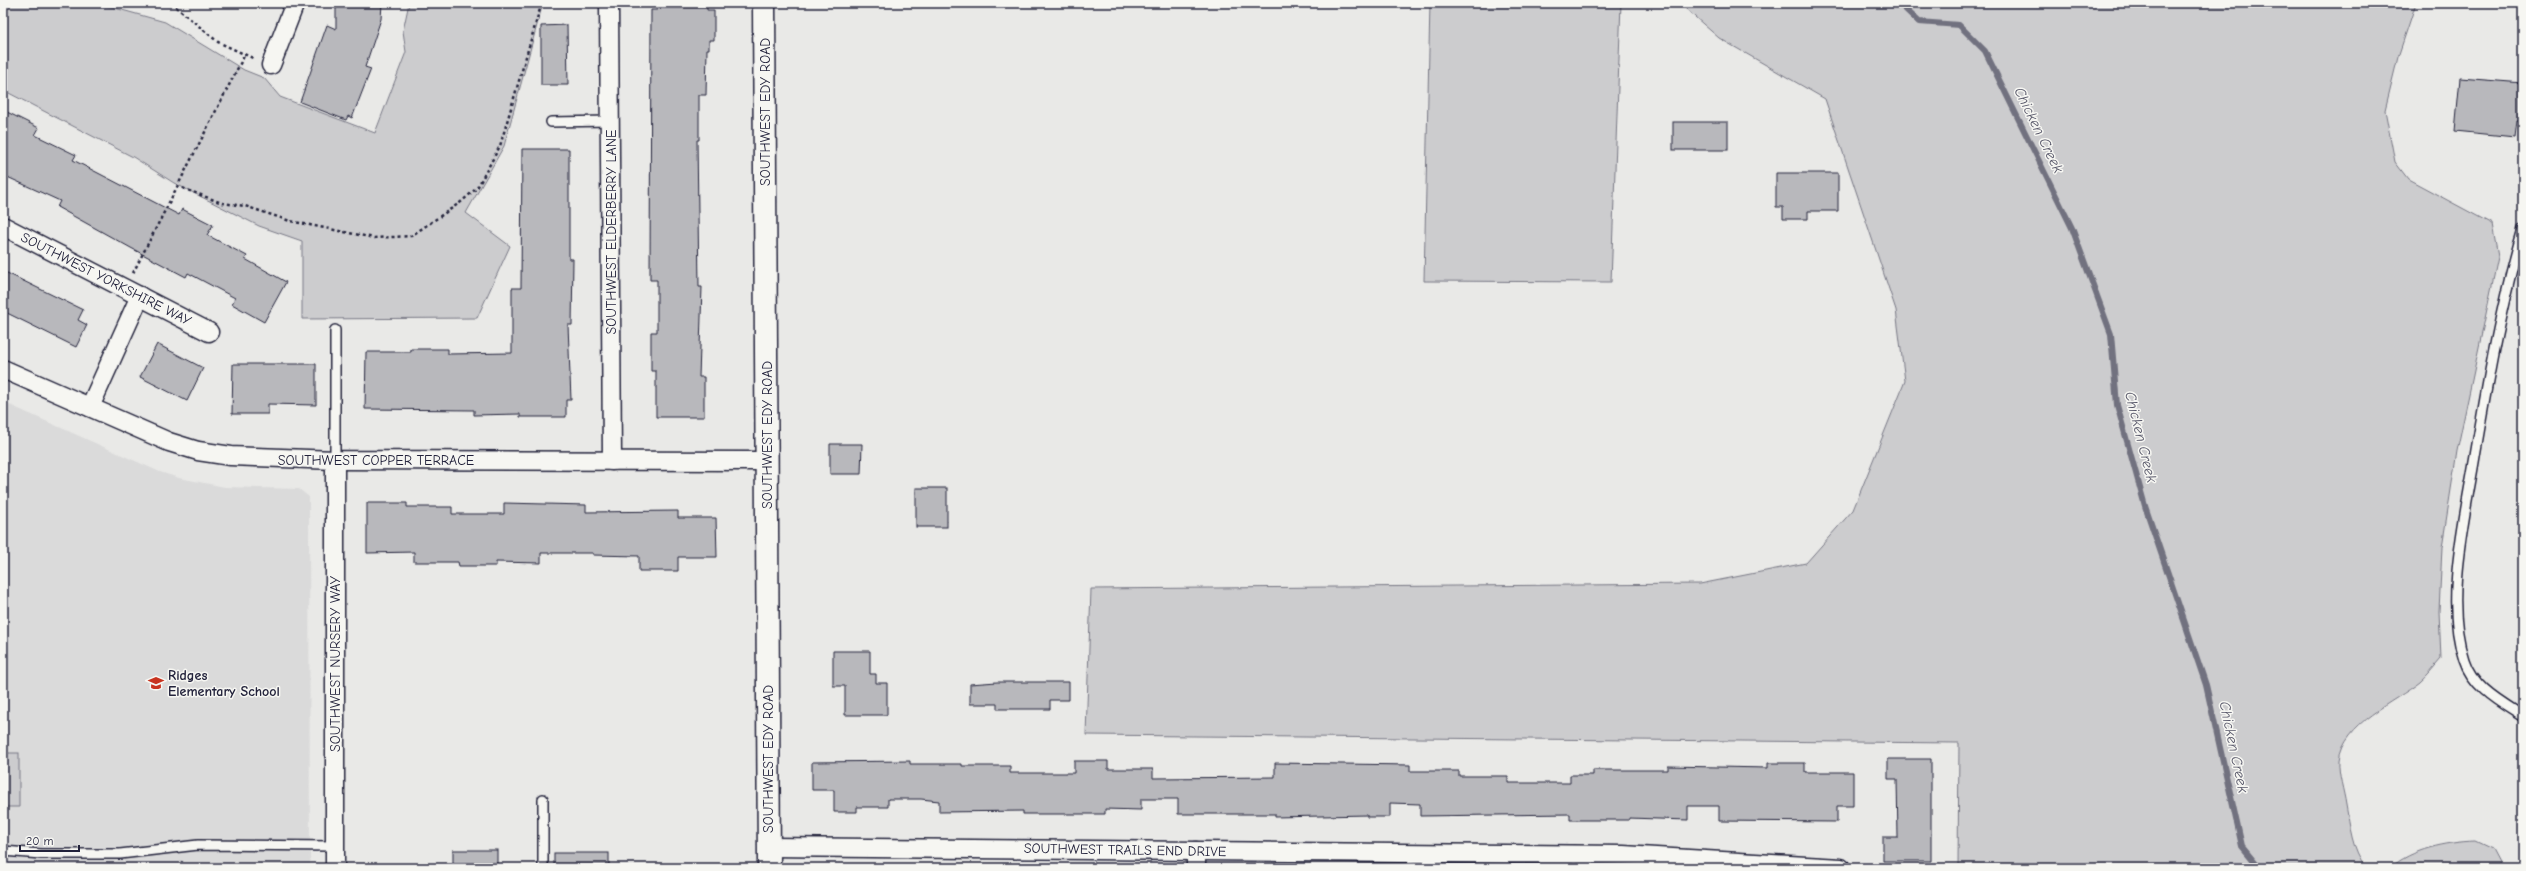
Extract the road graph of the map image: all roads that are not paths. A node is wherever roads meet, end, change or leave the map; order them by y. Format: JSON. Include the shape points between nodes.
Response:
{"nodes":[{"id":1,"x":295,"y":3,"type":"edge"},
{"id":2,"x":609,"y":3,"type":"edge"},
{"id":3,"x":764,"y":3,"type":"edge"},
{"id":4,"x":272,"y":65,"type":"road end"},
{"id":5,"x":610,"y":121,"type":"junction"},
{"id":6,"x":551,"y":122,"type":"dead end"},
{"id":7,"x":3,"y":226,"type":"edge"},
{"id":8,"x":2523,"y":228,"type":"edge"},
{"id":9,"x":132,"y":292,"type":"junction"},
{"id":10,"x":335,"y":330,"type":"dead end"},
{"id":11,"x":209,"y":332,"type":"dead end"},
{"id":12,"x":3,"y":369,"type":"edge"},
{"id":13,"x":90,"y":407,"type":"junction"},
{"id":14,"x":335,"y":460,"type":"junction"},
{"id":15,"x":612,"y":461,"type":"junction"},
{"id":16,"x":767,"y":461,"type":"junction"},
{"id":17,"x":2523,"y":717,"type":"edge"},
{"id":18,"x":543,"y":799,"type":"dead end"},
{"id":19,"x":335,"y":846,"type":"junction"},
{"id":20,"x":3,"y":851,"type":"edge"},
{"id":21,"x":769,"y":858,"type":"edge"},
{"id":22,"x":1196,"y":859,"type":"edge"},
{"id":23,"x":1623,"y":862,"type":"edge"},
{"id":24,"x":335,"y":868,"type":"edge"},
{"id":25,"x":543,"y":868,"type":"edge"},
{"id":26,"x":1841,"y":868,"type":"edge"}],
"edges":[{"from":1,"to":4,"type":"street"},
{"from":2,"to":5,"type":"street","name":"SOUTHWEST ELDERBERRY LANE"},
{"from":3,"to":16,"type":"main road","name":"SOUTHWEST EDY ROAD"},
{"from":5,"to":6,"type":"lane"},
{"from":5,"to":15,"type":"street","name":"SOUTHWEST ELDERBERRY LANE"},
{"from":7,"to":9,"type":"street","name":"SOUTHWEST YORKSHIRE WAY"},
{"from":8,"to":17,"type":"lane","via":[[2500,316],[2486,394],[2456,583],[2455,621],[2464,661],[2477,684]]},
{"from":9,"to":11,"type":"street","name":"SOUTHWEST YORKSHIRE WAY"},
{"from":9,"to":13,"type":"street"},
{"from":10,"to":14,"type":"lane"},
{"from":12,"to":13,"type":"street","name":"SOUTHWEST COPPER TERRACE"},
{"from":13,"to":14,"type":"street","name":"SOUTHWEST COPPER TERRACE","via":[[169,442],[198,451],[256,458]]},
{"from":14,"to":15,"type":"street","name":"SOUTHWEST COPPER TERRACE"},
{"from":14,"to":19,"type":"street","name":"SOUTHWEST NURSERY WAY"},
{"from":15,"to":16,"type":"street","name":"SOUTHWEST COPPER TERRACE"},
{"from":16,"to":21,"type":"main road","name":"SOUTHWEST EDY ROAD"},
{"from":18,"to":25,"type":"lane"},
{"from":19,"to":20,"type":"lane","via":[[198,845],[120,854],[41,854]]},
{"from":19,"to":24,"type":"street","name":"SOUTHWEST NURSERY WAY"},
{"from":21,"to":22,"type":"street","name":"SOUTHWEST TRAILS END DRIVE"},
{"from":22,"to":23,"type":"street","name":"SOUTHWEST TRAILS END DRIVE"},
{"from":23,"to":26,"type":"street","name":"SOUTHWEST TRAILS END DRIVE"}]}
